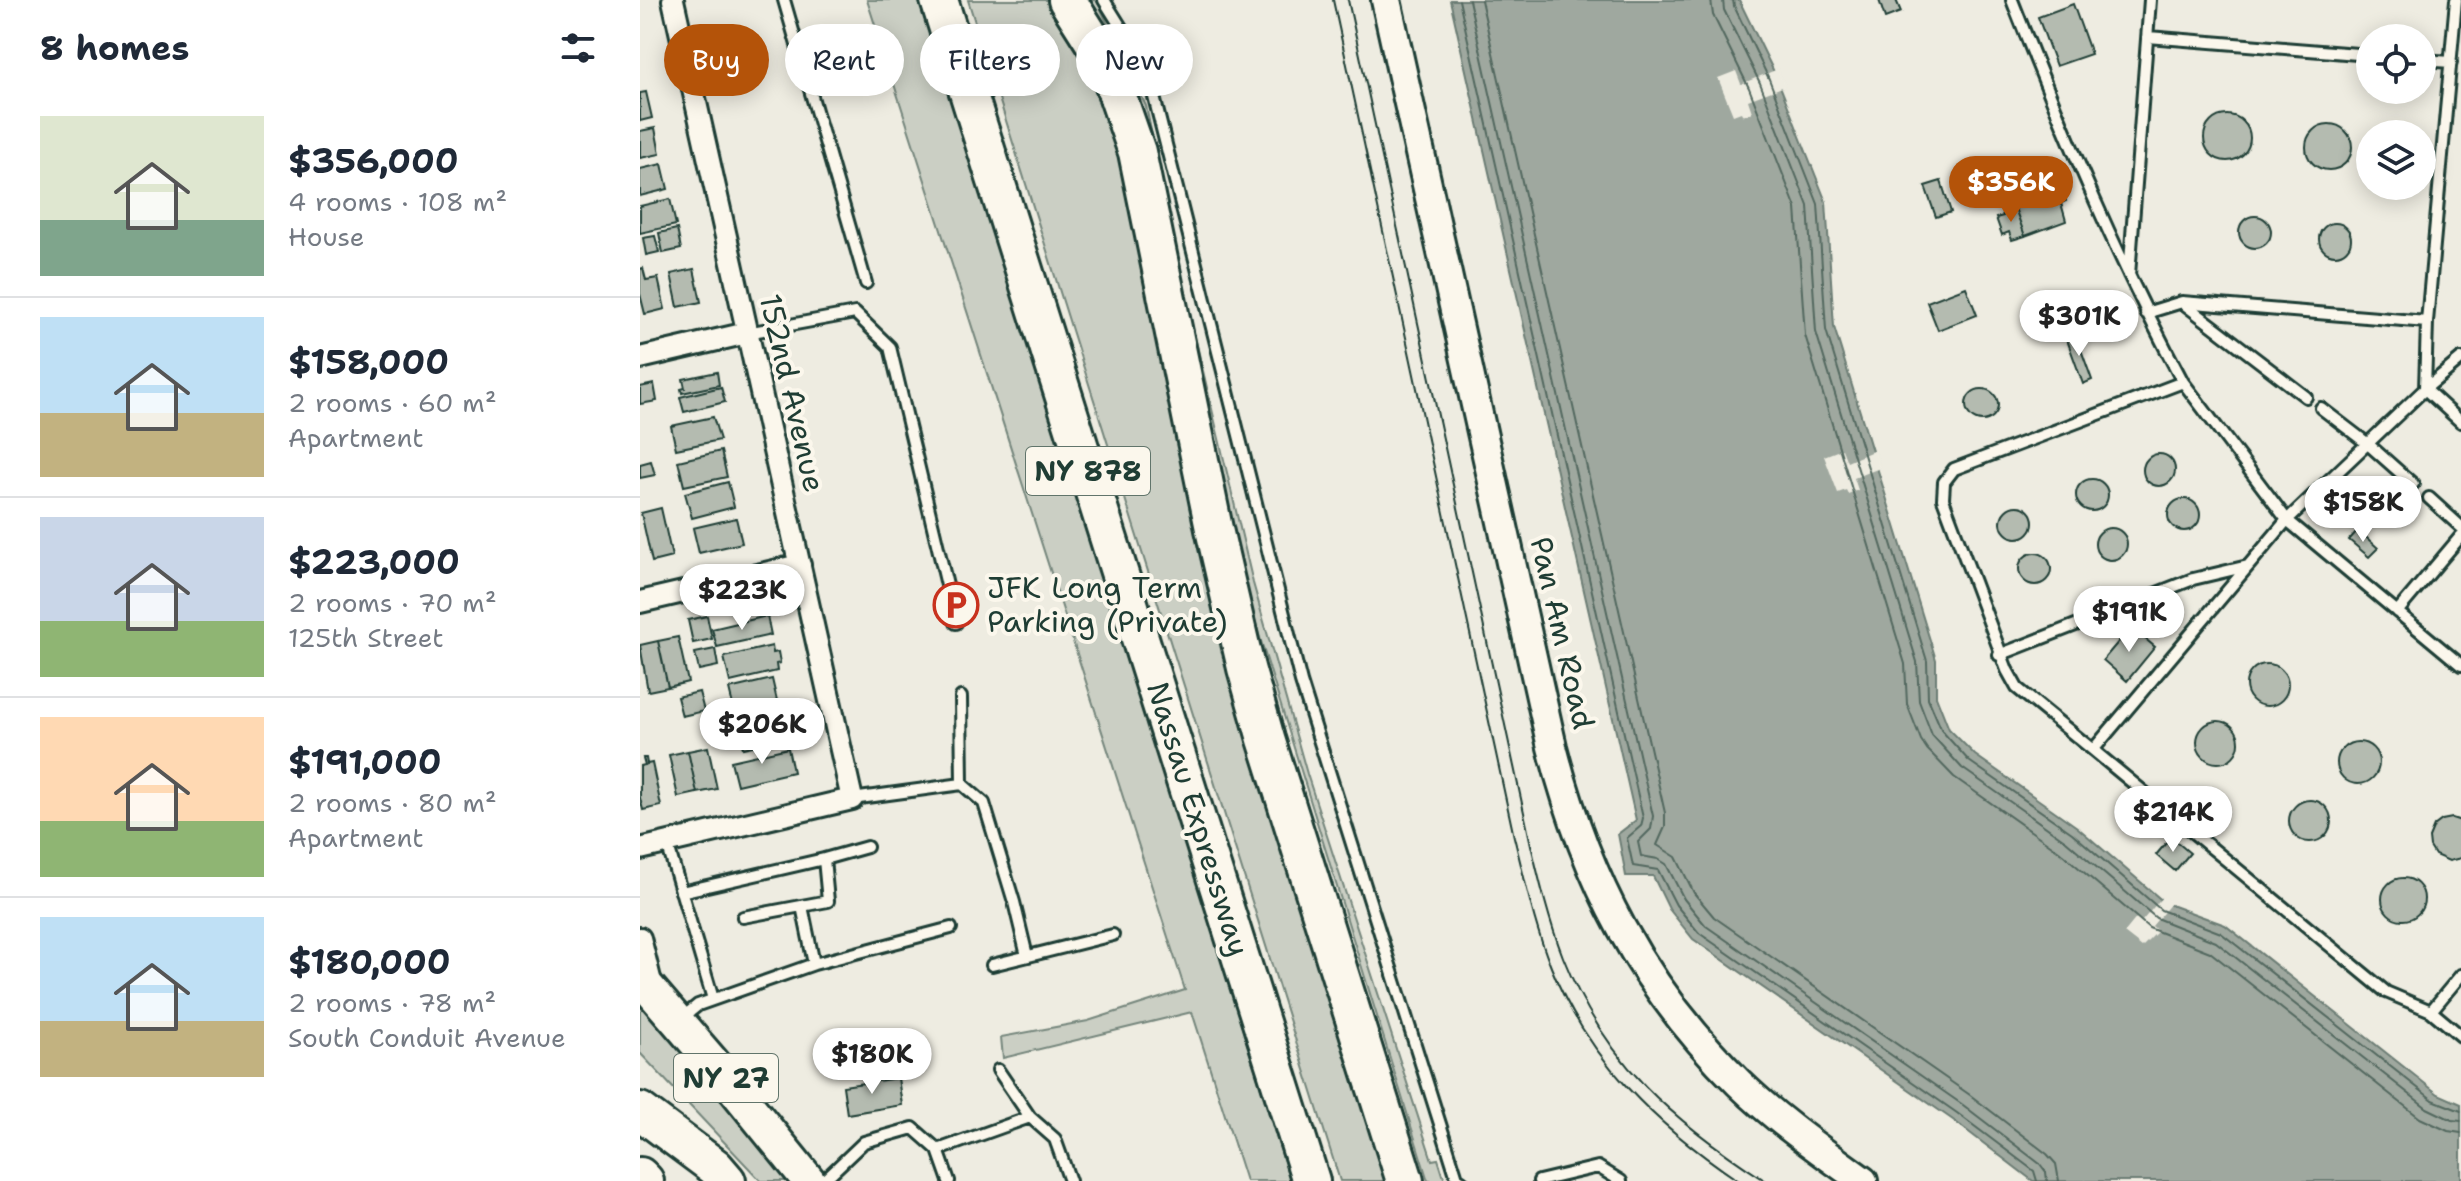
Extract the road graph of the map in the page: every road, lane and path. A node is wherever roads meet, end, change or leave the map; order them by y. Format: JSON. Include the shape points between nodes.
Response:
{"nodes":[{"id":1,"x":673,"y":0,"type":"edge"},
{"id":2,"x":784,"y":0,"type":"edge"},
{"id":3,"x":939,"y":0,"type":"edge"},
{"id":4,"x":1067,"y":0,"type":"edge"},
{"id":5,"x":1104,"y":0,"type":"edge"},
{"id":6,"x":1386,"y":0,"type":"edge"},
{"id":7,"x":2012,"y":0,"type":"edge"},
{"id":8,"x":2150,"y":0,"type":"edge"},
{"id":9,"x":2456,"y":0,"type":"edge"},
{"id":10,"x":2148,"y":37,"type":"junction"},
{"id":11,"x":2356,"y":54,"type":"edge"},
{"id":12,"x":2436,"y":61,"type":"edge"},
{"id":13,"x":2451,"y":62,"type":"junction"},
{"id":14,"x":2129,"y":277,"type":"junction"},
{"id":15,"x":866,"y":283,"type":"dead end"},
{"id":16,"x":2182,"y":302,"type":"junction"},
{"id":17,"x":2146,"y":313,"type":"junction"},
{"id":18,"x":2427,"y":322,"type":"junction"},
{"id":19,"x":747,"y":333,"type":"junction"},
{"id":20,"x":640,"y":358,"type":"edge"},
{"id":21,"x":2461,"y":359,"type":"edge"},
{"id":22,"x":2183,"y":382,"type":"junction"},
{"id":23,"x":2425,"y":389,"type":"junction"},
{"id":24,"x":2306,"y":397,"type":"dead end"},
{"id":25,"x":2321,"y":408,"type":"dead end"},
{"id":26,"x":2461,"y":422,"type":"edge"},
{"id":27,"x":2368,"y":444,"type":"junction"},
{"id":28,"x":2413,"y":484,"type":"dead end"},
{"id":29,"x":2429,"y":498,"type":"dead end"},
{"id":30,"x":2287,"y":520,"type":"junction"},
{"id":31,"x":2461,"y":527,"type":"edge"},
{"id":32,"x":2461,"y":536,"type":"edge"},
{"id":33,"x":800,"y":565,"type":"junction"},
{"id":34,"x":2248,"y":566,"type":"junction"},
{"id":35,"x":640,"y":602,"type":"edge"},
{"id":36,"x":2397,"y":612,"type":"junction"},
{"id":37,"x":956,"y":623,"type":"dead end"},
{"id":38,"x":1999,"y":655,"type":"junction"},
{"id":39,"x":2461,"y":665,"type":"edge"},
{"id":40,"x":961,"y":697,"type":"dead end"},
{"id":41,"x":2093,"y":750,"type":"junction"},
{"id":42,"x":962,"y":784,"type":"junction"},
{"id":43,"x":852,"y":799,"type":"junction"},
{"id":44,"x":667,"y":843,"type":"junction"},
{"id":45,"x":867,"y":847,"type":"dead end"},
{"id":46,"x":640,"y":849,"type":"edge"},
{"id":47,"x":824,"y":859,"type":"junction"},
{"id":48,"x":681,"y":892,"type":"junction"},
{"id":49,"x":802,"y":906,"type":"junction"},
{"id":50,"x":743,"y":917,"type":"dead end"},
{"id":51,"x":951,"y":928,"type":"dead end"},
{"id":52,"x":1113,"y":935,"type":"dead end"},
{"id":53,"x":640,"y":938,"type":"edge"},
{"id":54,"x":1027,"y":956,"type":"junction"},
{"id":55,"x":814,"y":964,"type":"junction"},
{"id":56,"x":992,"y":965,"type":"dead end"},
{"id":57,"x":2461,"y":975,"type":"edge"},
{"id":58,"x":647,"y":986,"type":"edge"},
{"id":59,"x":713,"y":999,"type":"junction"},
{"id":60,"x":2431,"y":1011,"type":"junction"},
{"id":61,"x":678,"y":1022,"type":"junction"},
{"id":62,"x":2461,"y":1036,"type":"edge"},
{"id":63,"x":998,"y":1070,"type":"dead end"},
{"id":64,"x":640,"y":1111,"type":"edge"},
{"id":65,"x":1030,"y":1117,"type":"junction"},
{"id":66,"x":640,"y":1122,"type":"edge"},
{"id":67,"x":938,"y":1150,"type":"junction"},
{"id":68,"x":640,"y":1176,"type":"edge"},
{"id":69,"x":645,"y":1181,"type":"edge"},
{"id":70,"x":698,"y":1181,"type":"edge"},
{"id":71,"x":727,"y":1181,"type":"edge"},
{"id":72,"x":809,"y":1181,"type":"edge"},
{"id":73,"x":823,"y":1181,"type":"edge"},
{"id":74,"x":949,"y":1181,"type":"edge"},
{"id":75,"x":1070,"y":1181,"type":"edge"},
{"id":76,"x":1311,"y":1181,"type":"edge"},
{"id":77,"x":1405,"y":1181,"type":"edge"},
{"id":78,"x":1462,"y":1181,"type":"edge"},
{"id":79,"x":1539,"y":1181,"type":"edge"},
{"id":80,"x":1621,"y":1181,"type":"edge"},
{"id":81,"x":1863,"y":1181,"type":"edge"}],
"edges":[{"from":1,"to":19,"type":"street","name":"152nd Avenue"},
{"from":2,"to":15,"type":"lane"},
{"from":3,"to":76,"type":"highway","name":"Nassau Expressway","number":"NY 878"},
{"from":4,"to":77,"type":"highway","via":[[1110,74],[1134,140],[1246,668]]},
{"from":5,"to":78,"type":"lane","via":[[1147,69],[1301,682]]},
{"from":6,"to":81,"type":"street","name":"Pan Am Road","via":[[1552,747],[1588,861],[1646,969],[1695,1034],[1762,1104]]},
{"from":7,"to":14,"type":"lane"},
{"from":8,"to":10,"type":"lane"},
{"from":9,"to":13,"type":"lane"},
{"from":10,"to":11,"type":"lane"},
{"from":10,"to":14,"type":"lane"},
{"from":12,"to":13,"type":"lane"},
{"from":13,"to":18,"type":"lane"},
{"from":14,"to":17,"type":"lane"},
{"from":16,"to":17,"type":"lane"},
{"from":16,"to":18,"type":"lane"},
{"from":16,"to":24,"type":"lane"},
{"from":17,"to":22,"type":"lane"},
{"from":18,"to":23,"type":"lane"},
{"from":19,"to":20,"type":"street"},
{"from":19,"to":33,"type":"street","name":"152nd Avenue"},
{"from":19,"to":37,"type":"lane","via":[[855,313],[890,347]]},
{"from":21,"to":23,"type":"lane"},
{"from":22,"to":30,"type":"lane"},
{"from":22,"to":38,"type":"lane","via":[[1954,469],[1944,482],[1943,499]]},
{"from":23,"to":26,"type":"lane"},
{"from":23,"to":27,"type":"lane"},
{"from":25,"to":27,"type":"lane"},
{"from":27,"to":28,"type":"lane"},
{"from":27,"to":30,"type":"lane"},
{"from":29,"to":31,"type":"lane"},
{"from":30,"to":34,"type":"lane"},
{"from":30,"to":36,"type":"lane"},
{"from":32,"to":36,"type":"lane"},
{"from":33,"to":35,"type":"street"},
{"from":33,"to":43,"type":"street","name":"152nd Avenue"},
{"from":34,"to":38,"type":"lane","via":[[2193,579]]},
{"from":34,"to":41,"type":"lane"},
{"from":36,"to":39,"type":"lane"},
{"from":38,"to":41,"type":"lane","via":[[2017,688]]},
{"from":40,"to":42,"type":"lane"},
{"from":41,"to":60,"type":"lane","via":[[2386,992]]},
{"from":42,"to":43,"type":"lane"},
{"from":42,"to":54,"type":"lane","via":[[984,803]]},
{"from":43,"to":44,"type":"street"},
{"from":44,"to":46,"type":"street"},
{"from":44,"to":48,"type":"lane"},
{"from":45,"to":47,"type":"lane"},
{"from":47,"to":48,"type":"lane"},
{"from":47,"to":49,"type":"lane","via":[[828,901]]},
{"from":48,"to":59,"type":"lane"},
{"from":49,"to":50,"type":"lane"},
{"from":49,"to":55,"type":"lane"},
{"from":51,"to":55,"type":"lane"},
{"from":52,"to":54,"type":"lane"},
{"from":53,"to":58,"type":"street"},
{"from":54,"to":56,"type":"lane"},
{"from":55,"to":59,"type":"lane"},
{"from":57,"to":60,"type":"lane"},
{"from":58,"to":61,"type":"main road","number":"NY 27"},
{"from":59,"to":61,"type":"lane"},
{"from":60,"to":62,"type":"lane"},
{"from":61,"to":72,"type":"main road","number":"NY 27"},
{"from":63,"to":65,"type":"lane"},
{"from":64,"to":71,"type":"highway"},
{"from":65,"to":67,"type":"lane"},
{"from":65,"to":75,"type":"lane","via":[[1055,1139]]},
{"from":66,"to":70,"type":"highway"},
{"from":67,"to":73,"type":"lane","via":[[913,1128],[864,1142]]},
{"from":67,"to":74,"type":"lane"},
{"from":68,"to":69,"type":"highway"},
{"from":79,"to":80,"type":"lane","via":[[1598,1167]]}]}
